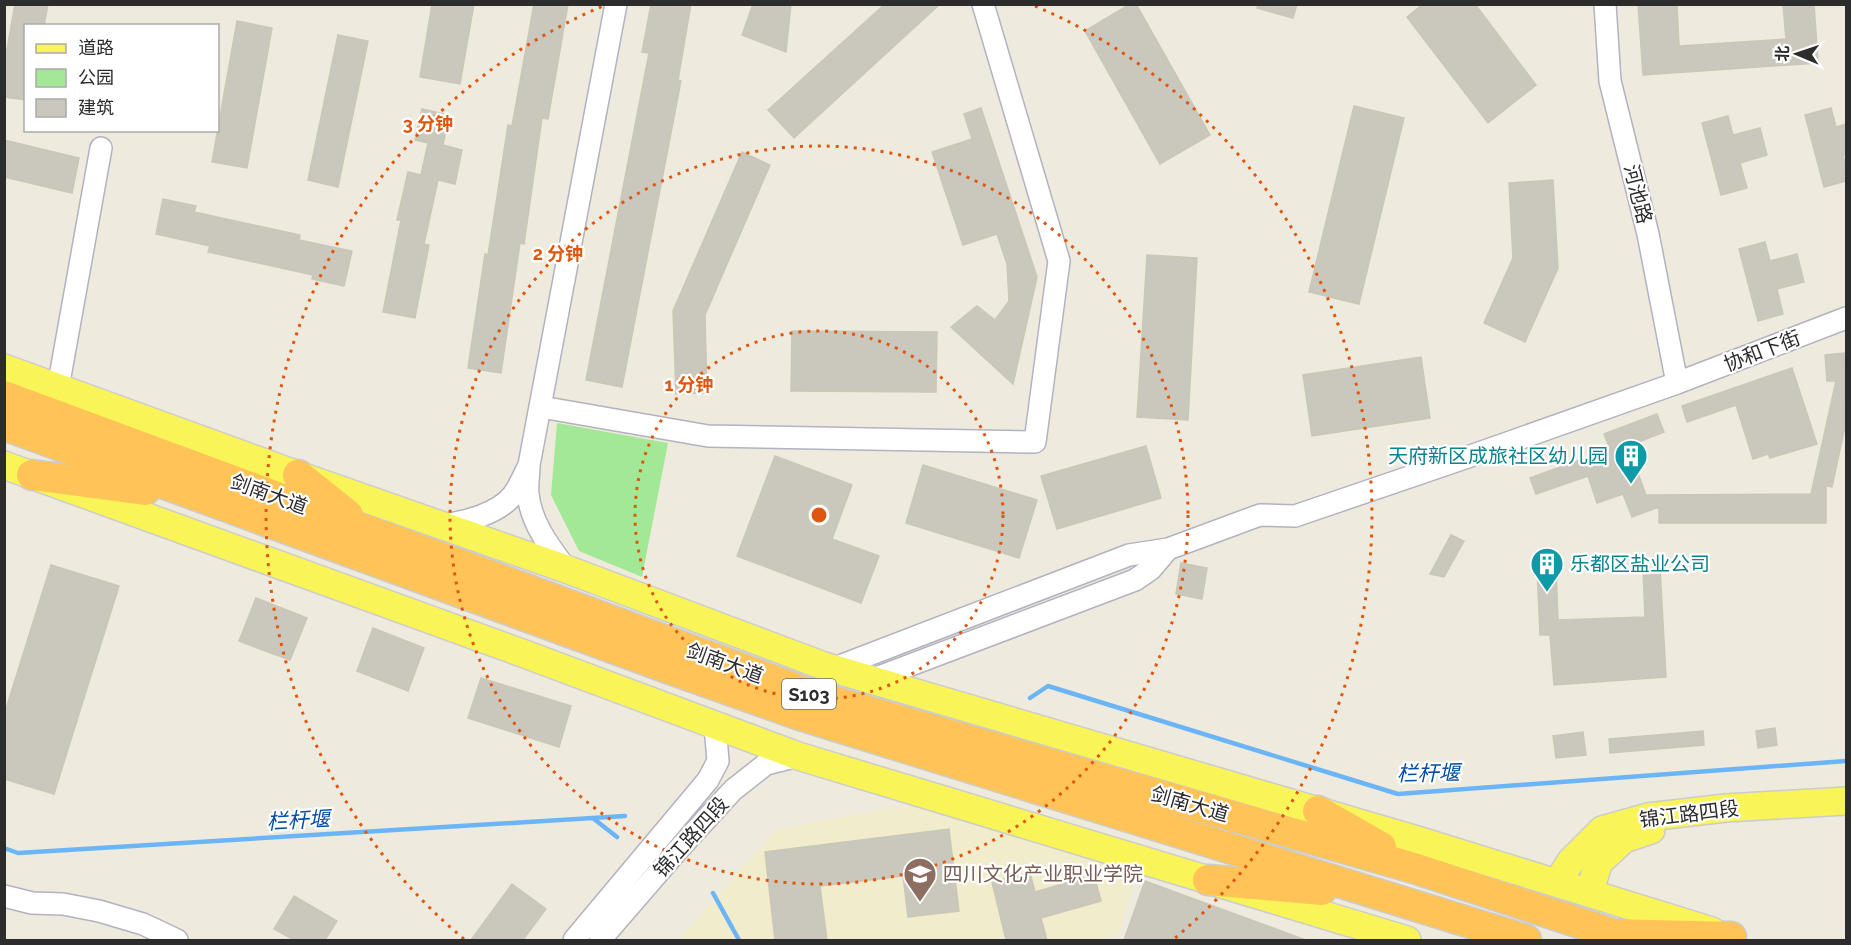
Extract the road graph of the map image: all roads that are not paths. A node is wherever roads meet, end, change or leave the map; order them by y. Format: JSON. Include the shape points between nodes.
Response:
{"nodes":[{"id":1,"x":616,"y":4,"type":"edge"},
{"id":2,"x":982,"y":4,"type":"edge"},
{"id":3,"x":1605,"y":4,"type":"edge"},
{"id":4,"x":101,"y":148,"type":"dead end"},
{"id":5,"x":1846,"y":318,"type":"edge"},
{"id":6,"x":4,"y":368,"type":"edge"},
{"id":7,"x":1677,"y":384,"type":"junction"},
{"id":8,"x":58,"y":388,"type":"junction"},
{"id":9,"x":4,"y":396,"type":"edge"},
{"id":10,"x":541,"y":407,"type":"junction"},
{"id":11,"x":4,"y":425,"type":"edge"},
{"id":12,"x":529,"y":465,"type":"junction"},
{"id":13,"x":18,"y":470,"type":"edge"},
{"id":14,"x":298,"y":476,"type":"junction"},
{"id":15,"x":198,"y":496,"type":"junction"},
{"id":16,"x":443,"y":525,"type":"junction"},
{"id":17,"x":369,"y":531,"type":"junction"},
{"id":18,"x":1168,"y":549,"type":"junction"},
{"id":19,"x":566,"y":569,"type":"junction"},
{"id":20,"x":831,"y":669,"type":"junction"},
{"id":21,"x":871,"y":680,"type":"junction"},
{"id":22,"x":715,"y":725,"type":"junction"},
{"id":23,"x":798,"y":756,"type":"junction"},
{"id":24,"x":1846,"y":801,"type":"edge"},
{"id":25,"x":1318,"y":811,"type":"junction"},
{"id":26,"x":1846,"y":814,"type":"edge"},
{"id":27,"x":1417,"y":869,"type":"junction"},
{"id":28,"x":1208,"y":880,"type":"junction"},
{"id":29,"x":1557,"y":883,"type":"junction"},
{"id":30,"x":1589,"y":893,"type":"junction"},
{"id":31,"x":1381,"y":895,"type":"junction"},
{"id":32,"x":4,"y":896,"type":"edge"},
{"id":33,"x":1621,"y":937,"type":"edge"},
{"id":34,"x":1736,"y":939,"type":"edge"},
{"id":35,"x":177,"y":940,"type":"edge"},
{"id":36,"x":574,"y":940,"type":"edge"},
{"id":37,"x":600,"y":940,"type":"edge"},
{"id":38,"x":1407,"y":940,"type":"edge"},
{"id":39,"x":1526,"y":940,"type":"edge"}],
"edges":[{"from":1,"to":10,"type":"street"},
{"from":2,"to":10,"type":"street","via":[[1059,261],[1035,442],[708,436]]},
{"from":3,"to":7,"type":"street","name":"河池路","via":[[1610,81],[1648,234]]},
{"from":4,"to":8,"type":"street"},
{"from":5,"to":7,"type":"street","name":"协和下街"},
{"from":6,"to":8,"type":"main road"},
{"from":7,"to":18,"type":"street","name":"协和下街","via":[[1294,516],[1260,515]]},
{"from":8,"to":14,"type":"main road"},
{"from":9,"to":17,"type":"highway","name":"剑南大道","number":"S103"},
{"from":10,"to":12,"type":"street"},
{"from":11,"to":15,"type":"highway","name":"剑南大道","number":"S103"},
{"from":12,"to":16,"type":"street","via":[[512,496],[489,512],[465,522]]},
{"from":12,"to":19,"type":"street","via":[[528,494],[534,519]]},
{"from":13,"to":15,"type":"highway"},
{"from":13,"to":22,"type":"main road"},
{"from":14,"to":16,"type":"main road"},
{"from":14,"to":17,"type":"highway"},
{"from":15,"to":31,"type":"highway","name":"剑南大道","number":"S103","via":[[800,715]]},
{"from":16,"to":19,"type":"main road"},
{"from":17,"to":27,"type":"highway","name":"剑南大道","number":"S103","via":[[818,697]]},
{"from":18,"to":20,"type":"street","name":"协和下街","via":[[1129,555]]},
{"from":18,"to":21,"type":"street","via":[[1135,580]]},
{"from":19,"to":20,"type":"main road"},
{"from":20,"to":21,"type":"main road"},
{"from":21,"to":25,"type":"main road"},
{"from":22,"to":23,"type":"main road"},
{"from":22,"to":36,"type":"street","name":"锦江路四段","via":[[718,761],[708,780]]},
{"from":23,"to":28,"type":"main road"},
{"from":23,"to":37,"type":"street","name":"锦江路四段","via":[[765,765],[733,790]]},
{"from":24,"to":29,"type":"main road","name":"锦江路四段","via":[[1726,808],[1636,820],[1602,830],[1571,861]]},
{"from":25,"to":27,"type":"highway"},
{"from":25,"to":29,"type":"main road"},
{"from":26,"to":30,"type":"main road","name":"锦江路四段","via":[[1658,828],[1624,839],[1599,862]]},
{"from":27,"to":33,"type":"highway","name":"剑南大道","number":"S103"},
{"from":28,"to":31,"type":"highway"},
{"from":28,"to":38,"type":"main road"},
{"from":29,"to":30,"type":"main road"},
{"from":30,"to":34,"type":"main road"},
{"from":31,"to":39,"type":"highway","name":"剑南大道","number":"S103"},
{"from":32,"to":35,"type":"street","via":[[99,911],[143,924]]},
{"from":33,"to":34,"type":"highway","name":"剑南大道"}]}
